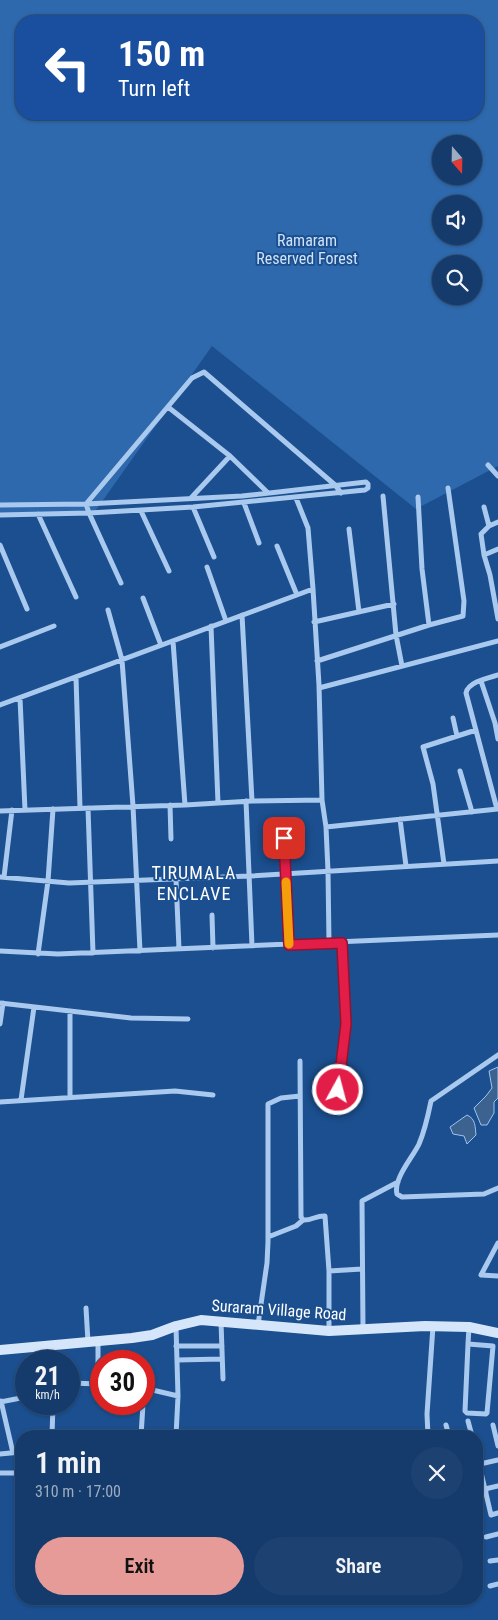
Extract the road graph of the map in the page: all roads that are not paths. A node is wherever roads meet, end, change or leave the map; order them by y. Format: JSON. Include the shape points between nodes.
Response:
{"nodes":[{"id":1,"x":168,"y":407,"type":"junction"},
{"id":2,"x":230,"y":456,"type":"junction"},
{"id":3,"x":488,"y":465,"type":"dead end"},
{"id":4,"x":498,"y":476,"type":"edge"},
{"id":5,"x":335,"y":485,"type":"junction"},
{"id":6,"x":448,"y":488,"type":"dead end"},
{"id":7,"x":267,"y":492,"type":"junction"},
{"id":8,"x":341,"y":492,"type":"junction"},
{"id":9,"x":383,"y":496,"type":"dead end"},
{"id":10,"x":418,"y":497,"type":"dead end"},
{"id":11,"x":191,"y":498,"type":"junction"},
{"id":12,"x":296,"y":498,"type":"junction"},
{"id":13,"x":244,"y":503,"type":"junction"},
{"id":14,"x":86,"y":504,"type":"junction"},
{"id":15,"x":0,"y":505,"type":"edge"},
{"id":16,"x":193,"y":507,"type":"junction"},
{"id":17,"x":484,"y":507,"type":"dead end"},
{"id":18,"x":140,"y":511,"type":"junction"},
{"id":19,"x":88,"y":513,"type":"junction"},
{"id":20,"x":38,"y":514,"type":"junction"},
{"id":21,"x":0,"y":515,"type":"edge"},
{"id":22,"x":498,"y":522,"type":"edge"},
{"id":23,"x":489,"y":526,"type":"junction"},
{"id":24,"x":349,"y":529,"type":"dead end"},
{"id":25,"x":259,"y":543,"type":"dead end"},
{"id":26,"x":0,"y":545,"type":"edge"},
{"id":27,"x":277,"y":546,"type":"dead end"},
{"id":28,"x":498,"y":549,"type":"edge"},
{"id":29,"x":484,"y":555,"type":"junction"},
{"id":30,"x":214,"y":557,"type":"dead end"},
{"id":31,"x":207,"y":566,"type":"dead end"},
{"id":32,"x":169,"y":571,"type":"dead end"},
{"id":33,"x":121,"y":584,"type":"dead end"},
{"id":34,"x":312,"y":589,"type":"junction"},
{"id":35,"x":297,"y":594,"type":"junction"},
{"id":36,"x":76,"y":597,"type":"dead end"},
{"id":37,"x":143,"y":598,"type":"dead end"},
{"id":38,"x":394,"y":604,"type":"junction"},
{"id":39,"x":28,"y":609,"type":"dead end"},
{"id":40,"x":108,"y":610,"type":"dead end"},
{"id":41,"x":359,"y":612,"type":"junction"},
{"id":42,"x":242,"y":615,"type":"junction"},
{"id":43,"x":498,"y":618,"type":"edge"},
{"id":44,"x":226,"y":621,"type":"junction"},
{"id":45,"x":314,"y":622,"type":"junction"},
{"id":46,"x":429,"y":625,"type":"junction"},
{"id":47,"x":54,"y":626,"type":"dead end"},
{"id":48,"x":211,"y":626,"type":"junction"},
{"id":49,"x":396,"y":635,"type":"junction"},
{"id":50,"x":173,"y":641,"type":"junction"},
{"id":51,"x":498,"y":641,"type":"edge"},
{"id":52,"x":161,"y":645,"type":"junction"},
{"id":53,"x":0,"y":647,"type":"edge"},
{"id":54,"x":122,"y":660,"type":"junction"},
{"id":55,"x":316,"y":661,"type":"junction"},
{"id":56,"x":402,"y":666,"type":"junction"},
{"id":57,"x":498,"y":674,"type":"edge"},
{"id":58,"x":76,"y":677,"type":"junction"},
{"id":59,"x":481,"y":681,"type":"junction"},
{"id":60,"x":319,"y":688,"type":"junction"},
{"id":61,"x":20,"y":698,"type":"junction"},
{"id":62,"x":0,"y":705,"type":"edge"},
{"id":63,"x":453,"y":718,"type":"dead end"},
{"id":64,"x":476,"y":730,"type":"junction"},
{"id":65,"x":457,"y":736,"type":"junction"},
{"id":66,"x":498,"y":739,"type":"edge"},
{"id":67,"x":460,"y":771,"type":"dead end"},
{"id":68,"x":322,"y":800,"type":"junction"},
{"id":69,"x":249,"y":801,"type":"junction"},
{"id":70,"x":218,"y":802,"type":"junction"},
{"id":71,"x":170,"y":805,"type":"junction"},
{"id":72,"x":185,"y":805,"type":"junction"},
{"id":73,"x":133,"y":806,"type":"junction"},
{"id":74,"x":80,"y":808,"type":"junction"},
{"id":75,"x":88,"y":808,"type":"junction"},
{"id":76,"x":53,"y":809,"type":"junction"},
{"id":77,"x":498,"y":809,"type":"edge"},
{"id":78,"x":12,"y":810,"type":"junction"},
{"id":79,"x":25,"y":810,"type":"junction"},
{"id":80,"x":0,"y":811,"type":"edge"},
{"id":81,"x":472,"y":812,"type":"junction"},
{"id":82,"x":438,"y":815,"type":"junction"},
{"id":83,"x":400,"y":819,"type":"junction"},
{"id":84,"x":326,"y":827,"type":"junction"},
{"id":85,"x":284,"y":838,"type":"dead end"},
{"id":86,"x":171,"y":839,"type":"dead end"},
{"id":87,"x":498,"y":861,"type":"edge"},
{"id":88,"x":444,"y":864,"type":"junction"},
{"id":89,"x":406,"y":866,"type":"junction"},
{"id":90,"x":328,"y":871,"type":"junction"},
{"id":91,"x":286,"y":874,"type":"junction"},
{"id":92,"x":250,"y":876,"type":"junction"},
{"id":93,"x":2,"y":877,"type":"edge"},
{"id":94,"x":176,"y":879,"type":"junction"},
{"id":95,"x":135,"y":880,"type":"junction"},
{"id":96,"x":48,"y":881,"type":"junction"},
{"id":97,"x":91,"y":882,"type":"junction"},
{"id":98,"x":212,"y":915,"type":"dead end"},
{"id":99,"x":498,"y":935,"type":"edge"},
{"id":100,"x":330,"y":943,"type":"junction"},
{"id":101,"x":342,"y":943,"type":"junction"},
{"id":102,"x":289,"y":945,"type":"junction"},
{"id":103,"x":252,"y":946,"type":"junction"},
{"id":104,"x":213,"y":948,"type":"junction"},
{"id":105,"x":179,"y":949,"type":"junction"},
{"id":106,"x":0,"y":951,"type":"edge"},
{"id":107,"x":140,"y":951,"type":"junction"},
{"id":108,"x":93,"y":953,"type":"junction"},
{"id":109,"x":38,"y":954,"type":"junction"},
{"id":110,"x":2,"y":1003,"type":"edge"},
{"id":111,"x":34,"y":1007,"type":"junction"},
{"id":112,"x":70,"y":1011,"type":"junction"},
{"id":113,"x":188,"y":1019,"type":"dead end"},
{"id":114,"x":0,"y":1024,"type":"edge"},
{"id":115,"x":498,"y":1055,"type":"edge"},
{"id":116,"x":300,"y":1062,"type":"dead end"},
{"id":117,"x":338,"y":1090,"type":"dead end"},
{"id":118,"x":214,"y":1095,"type":"dead end"},
{"id":119,"x":300,"y":1096,"type":"junction"},
{"id":120,"x":70,"y":1097,"type":"junction"},
{"id":121,"x":21,"y":1100,"type":"junction"},
{"id":122,"x":0,"y":1102,"type":"edge"},
{"id":123,"x":398,"y":1182,"type":"junction"},
{"id":124,"x":498,"y":1188,"type":"edge"},
{"id":125,"x":303,"y":1220,"type":"junction"},
{"id":126,"x":268,"y":1237,"type":"junction"},
{"id":127,"x":498,"y":1243,"type":"edge"},
{"id":128,"x":362,"y":1270,"type":"junction"},
{"id":129,"x":329,"y":1271,"type":"junction"},
{"id":130,"x":498,"y":1276,"type":"edge"},
{"id":131,"x":86,"y":1308,"type":"dead end"},
{"id":132,"x":221,"y":1321,"type":"junction"},
{"id":133,"x":258,"y":1325,"type":"junction"},
{"id":134,"x":176,"y":1326,"type":"junction"},
{"id":135,"x":434,"y":1326,"type":"junction"},
{"id":136,"x":468,"y":1327,"type":"junction"},
{"id":137,"x":363,"y":1330,"type":"junction"},
{"id":138,"x":329,"y":1331,"type":"junction"},
{"id":139,"x":498,"y":1332,"type":"edge"},
{"id":140,"x":93,"y":1341,"type":"junction"},
{"id":141,"x":468,"y":1344,"type":"junction"},
{"id":142,"x":176,"y":1346,"type":"junction"},
{"id":143,"x":222,"y":1346,"type":"junction"},
{"id":144,"x":0,"y":1350,"type":"edge"},
{"id":145,"x":94,"y":1350,"type":"edge"},
{"id":146,"x":222,"y":1359,"type":"junction"},
{"id":147,"x":177,"y":1360,"type":"junction"},
{"id":148,"x":223,"y":1379,"type":"dead end"},
{"id":149,"x":155,"y":1391,"type":"edge"},
{"id":150,"x":178,"y":1396,"type":"junction"},
{"id":151,"x":15,"y":1399,"type":"edge"},
{"id":152,"x":0,"y":1402,"type":"edge"},
{"id":153,"x":53,"y":1415,"type":"edge"},
{"id":154,"x":142,"y":1415,"type":"edge"},
{"id":155,"x":468,"y":1422,"type":"dead end"},
{"id":156,"x":446,"y":1425,"type":"dead end"},
{"id":157,"x":493,"y":1425,"type":"dead end"},
{"id":158,"x":52,"y":1430,"type":"edge"},
{"id":159,"x":141,"y":1430,"type":"edge"},
{"id":160,"x":176,"y":1430,"type":"edge"},
{"id":161,"x":428,"y":1430,"type":"edge"},
{"id":162,"x":447,"y":1430,"type":"edge"},
{"id":163,"x":470,"y":1430,"type":"edge"},
{"id":164,"x":498,"y":1446,"type":"edge"},
{"id":165,"x":13,"y":1453,"type":"joint"},
{"id":166,"x":0,"y":1454,"type":"edge"},
{"id":167,"x":498,"y":1460,"type":"edge"},
{"id":168,"x":483,"y":1463,"type":"edge"},
{"id":169,"x":0,"y":1474,"type":"edge"},
{"id":170,"x":15,"y":1474,"type":"edge"},
{"id":171,"x":483,"y":1478,"type":"edge"},
{"id":172,"x":498,"y":1486,"type":"edge"},
{"id":173,"x":486,"y":1491,"type":"junction"},
{"id":174,"x":483,"y":1492,"type":"edge"},
{"id":175,"x":498,"y":1513,"type":"edge"},
{"id":176,"x":498,"y":1534,"type":"edge"},
{"id":177,"x":486,"y":1537,"type":"dead end"},
{"id":178,"x":498,"y":1560,"type":"edge"},
{"id":179,"x":490,"y":1561,"type":"dead end"},
{"id":180,"x":498,"y":1584,"type":"edge"},
{"id":181,"x":490,"y":1586,"type":"dead end"}],
"edges":[{"from":1,"to":2,"type":"street"},
{"from":1,"to":5,"type":"street","via":[[192,378],[204,372]]},
{"from":1,"to":14,"type":"street"},
{"from":2,"to":7,"type":"street"},
{"from":2,"to":11,"type":"street"},
{"from":3,"to":4,"type":"street"},
{"from":5,"to":7,"type":"street"},
{"from":5,"to":8,"type":"street"},
{"from":5,"to":8,"type":"street","via":[[368,484],[365,490]]},
{"from":6,"to":46,"type":"street","via":[[464,616]]},
{"from":7,"to":11,"type":"street"},
{"from":8,"to":12,"type":"street"},
{"from":9,"to":38,"type":"street"},
{"from":10,"to":46,"type":"street"},
{"from":11,"to":14,"type":"street"},
{"from":12,"to":13,"type":"street"},
{"from":12,"to":34,"type":"street","via":[[308,528]]},
{"from":13,"to":16,"type":"street"},
{"from":13,"to":25,"type":"street"},
{"from":14,"to":15,"type":"street"},
{"from":14,"to":19,"type":"street"},
{"from":16,"to":18,"type":"street"},
{"from":16,"to":30,"type":"street"},
{"from":17,"to":23,"type":"street"},
{"from":18,"to":19,"type":"street"},
{"from":18,"to":32,"type":"street"},
{"from":19,"to":20,"type":"street"},
{"from":19,"to":33,"type":"street"},
{"from":20,"to":21,"type":"street"},
{"from":20,"to":36,"type":"street"},
{"from":22,"to":23,"type":"street"},
{"from":23,"to":29,"type":"street","via":[[481,534]]},
{"from":24,"to":41,"type":"street"},
{"from":26,"to":39,"type":"street"},
{"from":27,"to":35,"type":"street"},
{"from":28,"to":29,"type":"street"},
{"from":29,"to":43,"type":"street"},
{"from":31,"to":44,"type":"street"},
{"from":34,"to":35,"type":"street"},
{"from":34,"to":45,"type":"street"},
{"from":35,"to":42,"type":"street"},
{"from":37,"to":52,"type":"street"},
{"from":38,"to":41,"type":"street"},
{"from":38,"to":49,"type":"street"},
{"from":40,"to":54,"type":"street"},
{"from":41,"to":45,"type":"street"},
{"from":42,"to":44,"type":"street"},
{"from":42,"to":69,"type":"street"},
{"from":44,"to":48,"type":"street"},
{"from":45,"to":55,"type":"street"},
{"from":46,"to":49,"type":"street"},
{"from":47,"to":53,"type":"street"},
{"from":48,"to":50,"type":"street"},
{"from":48,"to":70,"type":"street"},
{"from":49,"to":55,"type":"street"},
{"from":49,"to":56,"type":"street"},
{"from":50,"to":52,"type":"street"},
{"from":50,"to":72,"type":"street"},
{"from":51,"to":56,"type":"street"},
{"from":52,"to":54,"type":"street"},
{"from":54,"to":58,"type":"street"},
{"from":54,"to":73,"type":"street"},
{"from":55,"to":60,"type":"street"},
{"from":56,"to":60,"type":"street"},
{"from":57,"to":59,"type":"street"},
{"from":58,"to":61,"type":"street"},
{"from":58,"to":74,"type":"street"},
{"from":59,"to":64,"type":"street","via":[[466,690]]},
{"from":59,"to":66,"type":"street"},
{"from":60,"to":68,"type":"street"},
{"from":61,"to":62,"type":"street"},
{"from":61,"to":79,"type":"street"},
{"from":63,"to":65,"type":"street"},
{"from":64,"to":65,"type":"street"},
{"from":64,"to":77,"type":"street"},
{"from":65,"to":82,"type":"street","via":[[423,746]]},
{"from":67,"to":81,"type":"street"},
{"from":68,"to":69,"type":"street"},
{"from":68,"to":84,"type":"street"},
{"from":69,"to":70,"type":"street"},
{"from":69,"to":92,"type":"street"},
{"from":70,"to":72,"type":"street"},
{"from":71,"to":72,"type":"street"},
{"from":71,"to":73,"type":"street"},
{"from":71,"to":86,"type":"street"},
{"from":73,"to":75,"type":"street"},
{"from":73,"to":95,"type":"street"},
{"from":74,"to":75,"type":"street"},
{"from":74,"to":76,"type":"street"},
{"from":75,"to":97,"type":"street"},
{"from":76,"to":79,"type":"street"},
{"from":76,"to":96,"type":"street"},
{"from":77,"to":81,"type":"street"},
{"from":78,"to":79,"type":"street"},
{"from":78,"to":80,"type":"street"},
{"from":78,"to":93,"type":"street"},
{"from":81,"to":82,"type":"street"},
{"from":82,"to":83,"type":"street"},
{"from":82,"to":88,"type":"street"},
{"from":83,"to":84,"type":"street"},
{"from":83,"to":89,"type":"street"},
{"from":84,"to":90,"type":"street"},
{"from":85,"to":91,"type":"street"},
{"from":87,"to":88,"type":"street"},
{"from":88,"to":89,"type":"street"},
{"from":89,"to":90,"type":"street"},
{"from":90,"to":91,"type":"street"},
{"from":90,"to":100,"type":"street"},
{"from":91,"to":92,"type":"street"},
{"from":91,"to":102,"type":"street"},
{"from":92,"to":94,"type":"street"},
{"from":92,"to":103,"type":"street"},
{"from":93,"to":96,"type":"street"},
{"from":94,"to":95,"type":"street"},
{"from":94,"to":105,"type":"street"},
{"from":95,"to":97,"type":"street"},
{"from":95,"to":107,"type":"street"},
{"from":96,"to":97,"type":"street"},
{"from":96,"to":109,"type":"street"},
{"from":97,"to":108,"type":"street"},
{"from":98,"to":104,"type":"street"},
{"from":99,"to":101,"type":"street"},
{"from":100,"to":101,"type":"street"},
{"from":100,"to":102,"type":"street"},
{"from":101,"to":117,"type":"street","via":[[346,1024]]},
{"from":102,"to":103,"type":"street"},
{"from":103,"to":104,"type":"street"},
{"from":104,"to":105,"type":"street"},
{"from":105,"to":107,"type":"street"},
{"from":106,"to":109,"type":"street"},
{"from":107,"to":108,"type":"street"},
{"from":108,"to":109,"type":"street"},
{"from":110,"to":111,"type":"street"},
{"from":110,"to":114,"type":"street"},
{"from":111,"to":112,"type":"street"},
{"from":111,"to":121,"type":"street"},
{"from":112,"to":113,"type":"street","via":[[131,1018]]},
{"from":112,"to":120,"type":"street"},
{"from":115,"to":123,"type":"street","via":[[431,1102],[418,1144]]},
{"from":116,"to":119,"type":"street"},
{"from":118,"to":120,"type":"street","via":[[175,1091]]},
{"from":119,"to":125,"type":"street"},
{"from":119,"to":126,"type":"street","via":[[273,1100],[268,1104]]},
{"from":120,"to":121,"type":"street"},
{"from":121,"to":122,"type":"street"},
{"from":123,"to":124,"type":"street","via":[[397,1194],[402,1196],[484,1194]]},
{"from":123,"to":128,"type":"street","via":[[362,1201]]},
{"from":125,"to":126,"type":"street"},
{"from":125,"to":129,"type":"street","via":[[326,1216]]},
{"from":126,"to":133,"type":"street"},
{"from":127,"to":130,"type":"street","via":[[482,1275]]},
{"from":128,"to":129,"type":"street"},
{"from":128,"to":137,"type":"street"},
{"from":129,"to":138,"type":"street"},
{"from":131,"to":140,"type":"street"},
{"from":132,"to":133,"type":"main road","name":"Suraram Village Road"},
{"from":132,"to":134,"type":"main road","name":"Suraram Village Road","via":[[201,1320]]},
{"from":132,"to":143,"type":"street"},
{"from":133,"to":138,"type":"main road","name":"Suraram Village Road"},
{"from":134,"to":140,"type":"main road","name":"Suraram Village Road","via":[[152,1334]]},
{"from":134,"to":142,"type":"street"},
{"from":135,"to":136,"type":"main road","name":"Suraram Village Road"},
{"from":135,"to":137,"type":"main road","name":"Suraram Village Road"},
{"from":135,"to":161,"type":"street"},
{"from":136,"to":139,"type":"main road","name":"Suraram Village Road"},
{"from":136,"to":141,"type":"street"},
{"from":137,"to":138,"type":"main road","name":"Suraram Village Road"},
{"from":140,"to":144,"type":"main road","name":"Suraram Village Road"},
{"from":140,"to":145,"type":"street"},
{"from":141,"to":141,"type":"street","via":[[491,1345],[494,1348],[486,1414],[466,1412]]},
{"from":142,"to":143,"type":"street"},
{"from":142,"to":147,"type":"street"},
{"from":143,"to":146,"type":"street"},
{"from":146,"to":147,"type":"street"},
{"from":146,"to":148,"type":"street"},
{"from":147,"to":150,"type":"street"},
{"from":149,"to":150,"type":"street"},
{"from":150,"to":160,"type":"street"},
{"from":151,"to":152,"type":"street"},
{"from":152,"to":165,"type":"street"},
{"from":153,"to":158,"type":"street"},
{"from":154,"to":159,"type":"street"},
{"from":155,"to":163,"type":"street"},
{"from":156,"to":162,"type":"street"},
{"from":157,"to":164,"type":"street"},
{"from":165,"to":166,"type":"street"},
{"from":167,"to":168,"type":"street"},
{"from":169,"to":170,"type":"street"},
{"from":171,"to":173,"type":"street"},
{"from":172,"to":173,"type":"street"},
{"from":173,"to":174,"type":"street"},
{"from":173,"to":175,"type":"street","via":[[491,1514]]},
{"from":176,"to":177,"type":"street"},
{"from":178,"to":179,"type":"street"},
{"from":180,"to":181,"type":"street"}]}
